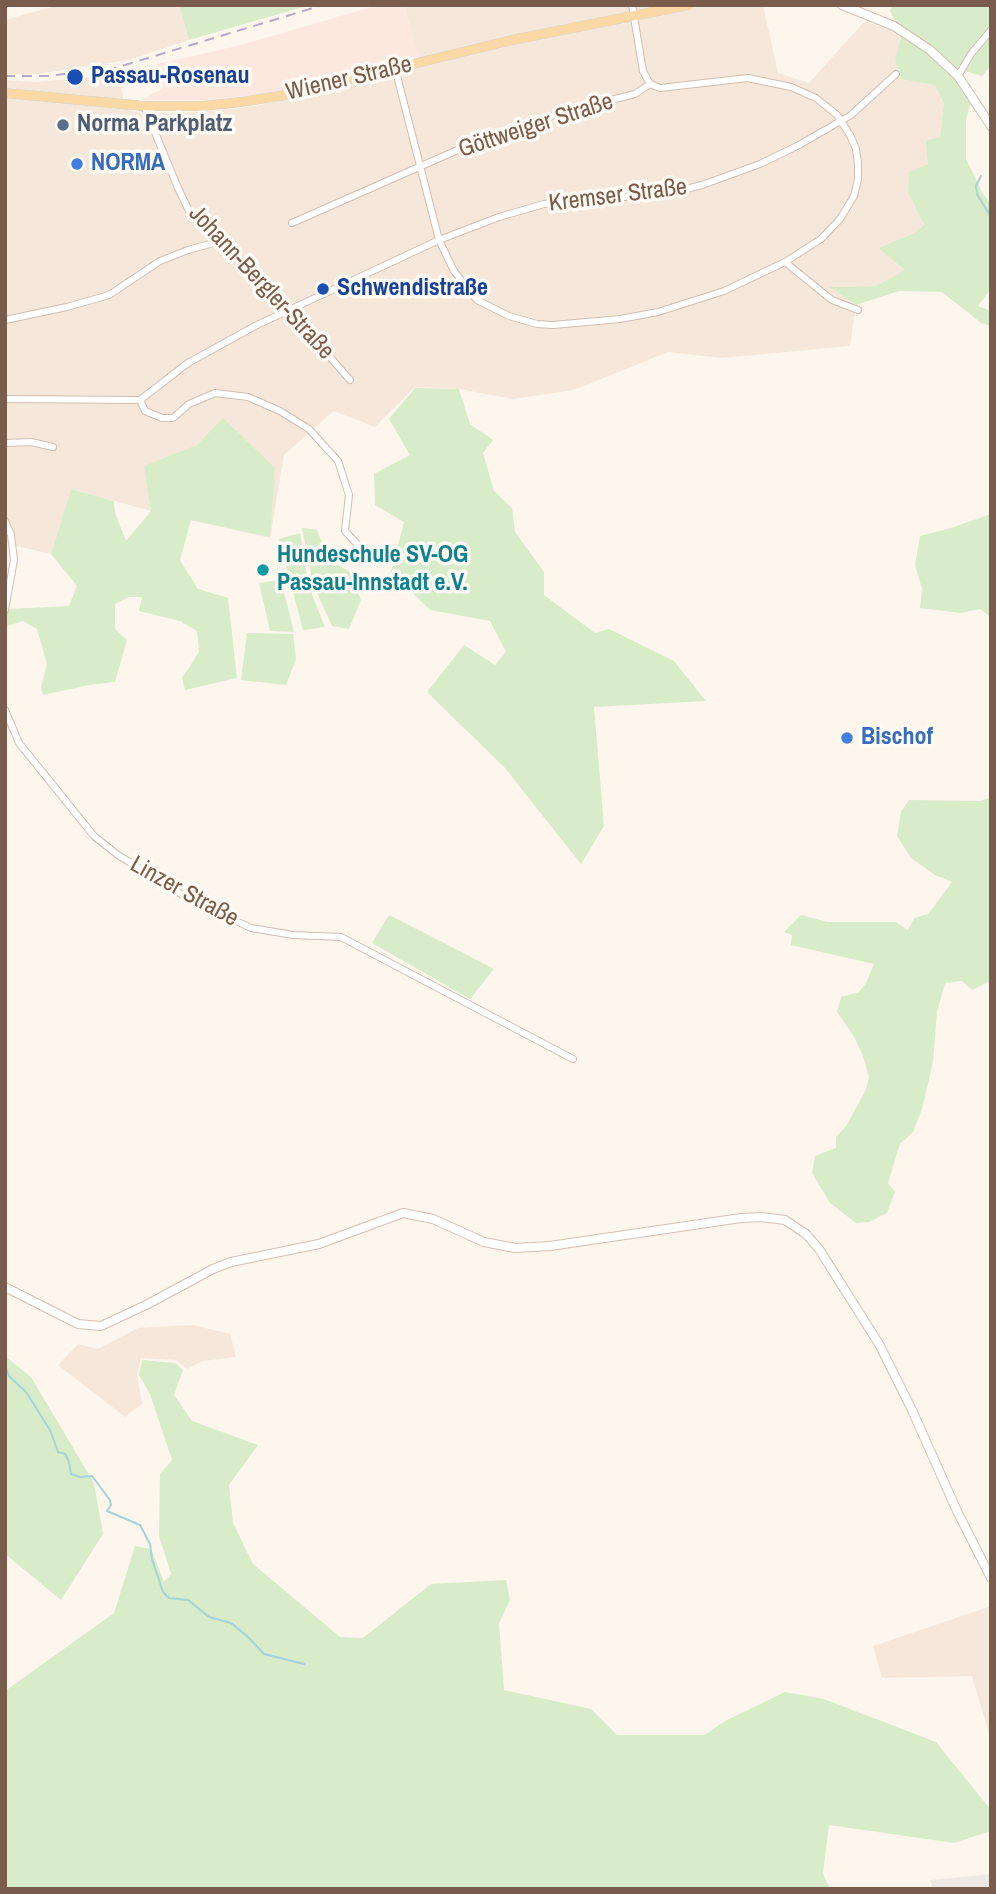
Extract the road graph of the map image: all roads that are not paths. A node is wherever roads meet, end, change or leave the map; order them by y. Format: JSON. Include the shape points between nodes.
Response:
{"nodes":[{"id":1,"x":688,"y":5,"type":"edge"},
{"id":2,"x":842,"y":5,"type":"edge"},
{"id":3,"x":633,"y":10,"type":"edge"},
{"id":4,"x":991,"y":30,"type":"edge"},
{"id":5,"x":395,"y":68,"type":"junction"},
{"id":6,"x":896,"y":74,"type":"dead end"},
{"id":7,"x":958,"y":76,"type":"junction"},
{"id":8,"x":650,"y":84,"type":"junction"},
{"id":9,"x":5,"y":93,"type":"edge"},
{"id":10,"x":145,"y":106,"type":"junction"},
{"id":11,"x":841,"y":121,"type":"junction"},
{"id":12,"x":991,"y":125,"type":"edge"},
{"id":13,"x":420,"y":166,"type":"junction"},
{"id":14,"x":292,"y":223,"type":"dead end"},
{"id":15,"x":439,"y":240,"type":"junction"},
{"id":16,"x":217,"y":242,"type":"junction"},
{"id":17,"x":785,"y":262,"type":"junction"},
{"id":18,"x":289,"y":310,"type":"junction"},
{"id":19,"x":858,"y":310,"type":"dead end"},
{"id":20,"x":5,"y":320,"type":"edge"},
{"id":21,"x":349,"y":380,"type":"dead end"},
{"id":22,"x":5,"y":399,"type":"edge"},
{"id":23,"x":140,"y":400,"type":"junction"},
{"id":24,"x":5,"y":443,"type":"edge"},
{"id":25,"x":53,"y":447,"type":"dead end"},
{"id":26,"x":5,"y":521,"type":"edge"},
{"id":27,"x":357,"y":544,"type":"dead end"},
{"id":28,"x":5,"y":610,"type":"edge"},
{"id":29,"x":5,"y":709,"type":"edge"},
{"id":30,"x":573,"y":1059,"type":"dead end"},
{"id":31,"x":5,"y":1287,"type":"edge"},
{"id":32,"x":988,"y":1568,"type":"edge"},
{"id":33,"x":991,"y":1578,"type":"edge"}],
"edges":[{"from":1,"to":3,"type":"main road","name":"Wiener Straße"},
{"from":2,"to":7,"type":"street","via":[[902,31]]},
{"from":3,"to":5,"type":"main road","name":"Wiener Straße"},
{"from":3,"to":8,"type":"street","via":[[643,71]]},
{"from":4,"to":7,"type":"street"},
{"from":5,"to":10,"type":"main road","name":"Wiener Straße","via":[[241,103]]},
{"from":5,"to":13,"type":"street","name":"Göttweiger Straße"},
{"from":6,"to":11,"type":"street","name":"Kremser Straße"},
{"from":7,"to":12,"type":"street"},
{"from":8,"to":11,"type":"street","name":"Göttweiger Straße","via":[[660,88],[748,78],[767,81],[816,98]]},
{"from":8,"to":13,"type":"street","name":"Göttweiger Straße","via":[[625,97],[570,110]]},
{"from":9,"to":10,"type":"main road","name":"Wiener Straße"},
{"from":10,"to":16,"type":"street","name":"Johann-Bergler-Straße","via":[[191,215]]},
{"from":11,"to":15,"type":"street","name":"Kremser Straße","via":[[760,164],[702,185],[652,196],[536,205]]},
{"from":11,"to":17,"type":"street","name":"Göttweiger Straße","via":[[856,149],[859,171],[854,196],[821,239]]},
{"from":13,"to":14,"type":"street"},
{"from":13,"to":15,"type":"street","name":"Göttweiger Straße"},
{"from":15,"to":17,"type":"street","name":"Göttweiger Straße","via":[[454,271],[477,300],[537,324],[658,312],[724,291]]},
{"from":15,"to":18,"type":"street"},
{"from":16,"to":18,"type":"street","name":"Johann-Bergler-Straße"},
{"from":16,"to":20,"type":"street","via":[[160,261],[109,295]]},
{"from":17,"to":19,"type":"street","via":[[832,300]]},
{"from":18,"to":21,"type":"street","name":"Johann-Bergler-Straße"},
{"from":18,"to":23,"type":"street","via":[[188,363]]},
{"from":22,"to":23,"type":"street"},
{"from":23,"to":27,"type":"street","via":[[145,411],[173,418],[188,404],[215,393],[248,397],[309,429],[338,461],[349,495],[345,531]]},
{"from":24,"to":25,"type":"street"},
{"from":26,"to":28,"type":"street","via":[[14,560]]},
{"from":29,"to":30,"type":"street","name":"Linzer Straße","via":[[19,743],[42,774],[94,836],[129,863],[189,899],[251,928],[341,937]]},
{"from":31,"to":32,"type":"street","via":[[78,1324],[101,1326],[231,1262],[318,1244],[403,1213],[433,1219],[484,1242],[515,1248],[741,1218],[785,1220],[819,1249],[880,1344]]},
{"from":32,"to":33,"type":"street"}]}
